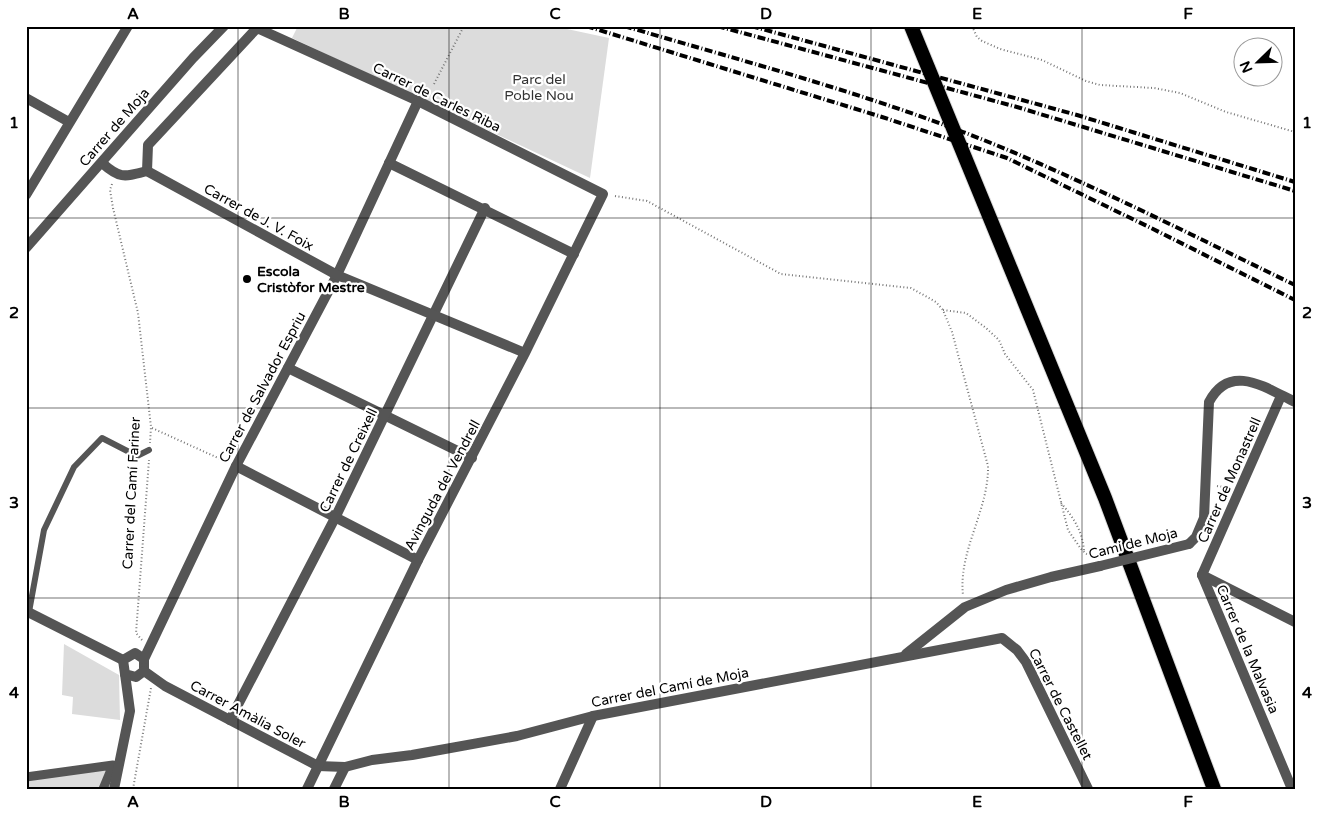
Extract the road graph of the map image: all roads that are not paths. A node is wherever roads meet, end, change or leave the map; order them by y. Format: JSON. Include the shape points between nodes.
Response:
{"nodes":[{"id":1,"x":128,"y":26,"type":"edge"},
{"id":2,"x":224,"y":26,"type":"edge"},
{"id":3,"x":912,"y":26,"type":"edge"},
{"id":4,"x":26,"y":98,"type":"edge"},
{"id":5,"x":418,"y":101,"type":"junction"},
{"id":6,"x":69,"y":122,"type":"junction"},
{"id":7,"x":102,"y":163,"type":"junction"},
{"id":8,"x":389,"y":163,"type":"junction"},
{"id":9,"x":147,"y":172,"type":"junction"},
{"id":10,"x":603,"y":194,"type":"joint"},
{"id":11,"x":26,"y":195,"type":"edge"},
{"id":12,"x":485,"y":208,"type":"junction"},
{"id":13,"x":26,"y":247,"type":"edge"},
{"id":14,"x":574,"y":254,"type":"junction"},
{"id":15,"x":336,"y":275,"type":"junction"},
{"id":16,"x":433,"y":315,"type":"junction"},
{"id":17,"x":525,"y":353,"type":"junction"},
{"id":18,"x":288,"y":368,"type":"junction"},
{"id":19,"x":1282,"y":396,"type":"junction"},
{"id":20,"x":1295,"y":402,"type":"edge"},
{"id":21,"x":384,"y":416,"type":"junction"},
{"id":22,"x":149,"y":450,"type":"road end"},
{"id":23,"x":472,"y":458,"type":"junction"},
{"id":24,"x":236,"y":466,"type":"junction"},
{"id":25,"x":335,"y":518,"type":"junction"},
{"id":26,"x":418,"y":560,"type":"junction"},
{"id":27,"x":1202,"y":575,"type":"junction"},
{"id":28,"x":28,"y":611,"type":"edge"},
{"id":29,"x":1295,"y":622,"type":"edge"},
{"id":30,"x":1002,"y":638,"type":"joint"},
{"id":31,"x":904,"y":656,"type":"junction"},
{"id":32,"x":144,"y":659,"type":"junction"},
{"id":33,"x":123,"y":660,"type":"junction"},
{"id":34,"x":144,"y":671,"type":"junction"},
{"id":35,"x":125,"y":674,"type":"junction"},
{"id":36,"x":593,"y":716,"type":"junction"},
{"id":37,"x":230,"y":720,"type":"junction"},
{"id":38,"x":318,"y":766,"type":"junction"},
{"id":39,"x":345,"y":767,"type":"junction"},
{"id":40,"x":26,"y":777,"type":"edge"},
{"id":41,"x":564,"y":787,"type":"edge"},
{"id":42,"x":104,"y":789,"type":"edge"},
{"id":43,"x":114,"y":789,"type":"edge"},
{"id":44,"x":307,"y":789,"type":"edge"},
{"id":45,"x":334,"y":789,"type":"edge"},
{"id":46,"x":1088,"y":789,"type":"edge"},
{"id":47,"x":1214,"y":789,"type":"edge"},
{"id":48,"x":1292,"y":789,"type":"edge"}],
"edges":[{"from":1,"to":6,"type":"street"},
{"from":2,"to":7,"type":"street","name":"Carrer de Moja","via":[[192,58]]},
{"from":3,"to":47,"type":"highway","via":[[1105,498]]},
{"from":4,"to":6,"type":"street"},
{"from":5,"to":8,"type":"street","name":"Carrer de Salvador Espriu"},
{"from":5,"to":9,"type":"street","name":"Carrer de Carles Riba","via":[[257,28],[148,145]]},
{"from":5,"to":10,"type":"street","name":"Carrer de Carles Riba"},
{"from":6,"to":11,"type":"street"},
{"from":7,"to":9,"type":"street","via":[[123,177]]},
{"from":7,"to":13,"type":"street","name":"Carrer de Moja"},
{"from":8,"to":12,"type":"street"},
{"from":8,"to":15,"type":"street","name":"Carrer de Salvador Espriu"},
{"from":9,"to":15,"type":"street","name":"Carrer de J. V. Foix"},
{"from":10,"to":14,"type":"street","name":"Avinguda del Vendrell"},
{"from":12,"to":14,"type":"street"},
{"from":12,"to":16,"type":"street","name":"Carrer de Creixell"},
{"from":14,"to":17,"type":"street","name":"Avinguda del Vendrell"},
{"from":15,"to":16,"type":"street","name":"Carrer de J. V. Foix"},
{"from":15,"to":18,"type":"street","name":"Carrer de Salvador Espriu"},
{"from":16,"to":17,"type":"street","name":"Carrer de J. V. Foix"},
{"from":16,"to":21,"type":"street","name":"Carrer de Creixell"},
{"from":17,"to":23,"type":"street","name":"Avinguda del Vendrell"},
{"from":18,"to":21,"type":"street"},
{"from":18,"to":24,"type":"street","name":"Carrer de Salvador Espriu"},
{"from":19,"to":20,"type":"street","name":"Camí de Moja"},
{"from":19,"to":27,"type":"street","name":"Carrer de Monastrell"},
{"from":19,"to":31,"type":"street","name":"Camí de Moja","bridge":true,"via":[[1255,382],[1239,380],[1214,392],[1209,402],[1204,518],[1196,537],[1189,544],[1015,588],[965,607]]},
{"from":21,"to":23,"type":"street"},
{"from":21,"to":25,"type":"street","name":"Carrer de Creixell"},
{"from":22,"to":28,"type":"lane","via":[[137,456],[102,438],[74,467],[44,530]]},
{"from":23,"to":26,"type":"street","name":"Avinguda del Vendrell"},
{"from":24,"to":25,"type":"street"},
{"from":24,"to":32,"type":"street","name":"Carrer de Salvador Espriu"},
{"from":25,"to":26,"type":"street"},
{"from":25,"to":37,"type":"street","name":"Carrer de Creixell"},
{"from":26,"to":38,"type":"street","name":"Avinguda del Vendrell"},
{"from":27,"to":29,"type":"street"},
{"from":27,"to":48,"type":"street","name":"Carrer de la Malvasia"},
{"from":28,"to":33,"type":"street"},
{"from":30,"to":31,"type":"street","name":"Carrer del Camí de Moja"},
{"from":30,"to":46,"type":"street","name":"Carrer de Castellet","via":[[1026,662]]},
{"from":31,"to":36,"type":"street","name":"Carrer del Camí de Moja"},
{"from":32,"to":33,"type":"street","via":[[135,653]]},
{"from":32,"to":34,"type":"street"},
{"from":33,"to":35,"type":"street"},
{"from":34,"to":35,"type":"street","via":[[136,677]]},
{"from":34,"to":37,"type":"street","name":"Carrer Amàlia Soler"},
{"from":35,"to":43,"type":"street","via":[[130,711]]},
{"from":36,"to":39,"type":"street","name":"Carrer del Camí de Moja","via":[[516,736]]},
{"from":36,"to":41,"type":"street"},
{"from":37,"to":38,"type":"street","name":"Carrer Amàlia Soler"},
{"from":38,"to":39,"type":"street","name":"Carrer Amàlia Soler"},
{"from":38,"to":44,"type":"street","name":"Avinguda del Vendrell"},
{"from":39,"to":45,"type":"street"},
{"from":40,"to":42,"type":"street","via":[[112,765]]}]}
